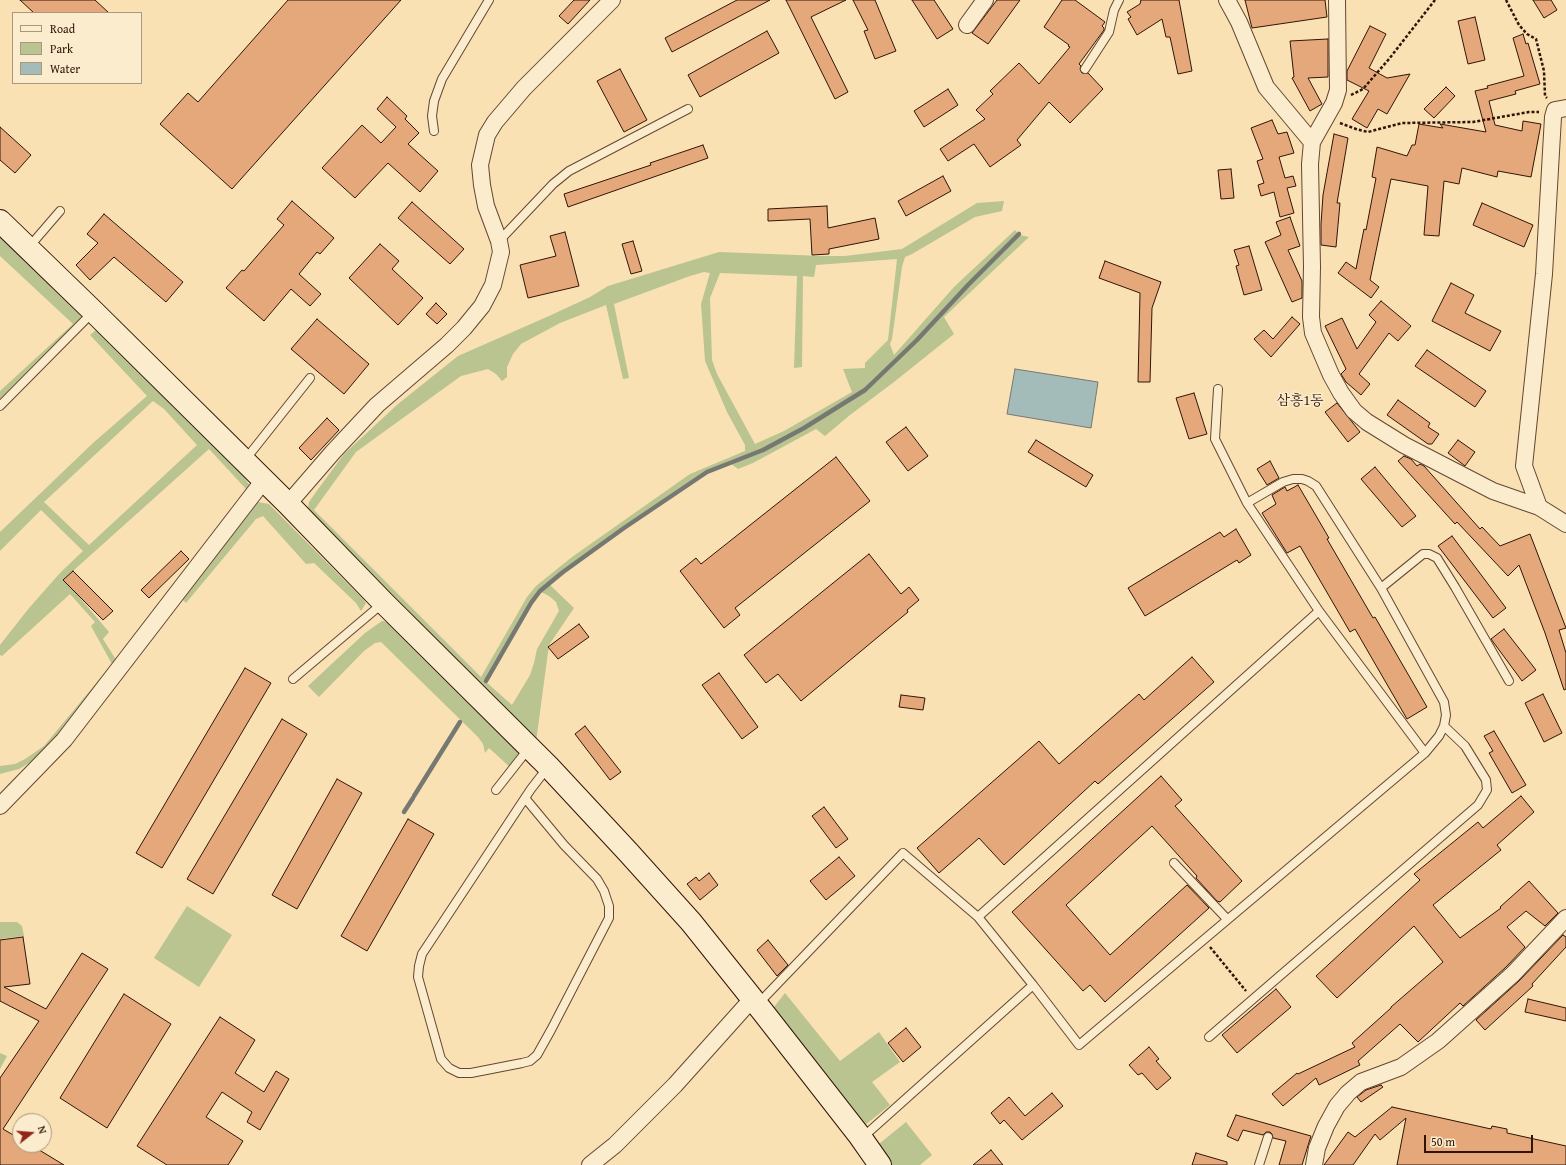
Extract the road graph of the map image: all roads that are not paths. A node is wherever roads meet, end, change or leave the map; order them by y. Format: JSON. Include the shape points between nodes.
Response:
{"nodes":[{"id":1,"x":489,"y":0,"type":"edge"},
{"id":2,"x":612,"y":0,"type":"edge"},
{"id":3,"x":985,"y":0,"type":"edge"},
{"id":4,"x":1119,"y":0,"type":"edge"},
{"id":5,"x":1227,"y":0,"type":"edge"},
{"id":6,"x":1337,"y":0,"type":"edge"},
{"id":7,"x":968,"y":25,"type":"dead end"},
{"id":8,"x":1085,"y":69,"type":"dead end"},
{"id":9,"x":688,"y":109,"type":"dead end"},
{"id":10,"x":1558,"y":112,"type":"edge"},
{"id":11,"x":434,"y":131,"type":"dead end"},
{"id":12,"x":1312,"y":142,"type":"junction"},
{"id":13,"x":60,"y":211,"type":"dead end"},
{"id":14,"x":0,"y":221,"type":"edge"},
{"id":15,"x":499,"y":241,"type":"junction"},
{"id":16,"x":28,"y":248,"type":"junction"},
{"id":17,"x":94,"y":312,"type":"junction"},
{"id":18,"x":310,"y":378,"type":"dead end"},
{"id":19,"x":1218,"y":388,"type":"dead end"},
{"id":20,"x":0,"y":406,"type":"edge"},
{"id":21,"x":244,"y":461,"type":"junction"},
{"id":22,"x":264,"y":480,"type":"junction"},
{"id":23,"x":1247,"y":503,"type":"junction"},
{"id":24,"x":288,"y":504,"type":"junction"},
{"id":25,"x":1539,"y":507,"type":"junction"},
{"id":26,"x":1566,"y":524,"type":"edge"},
{"id":27,"x":1381,"y":588,"type":"junction"},
{"id":28,"x":383,"y":602,"type":"junction"},
{"id":29,"x":1319,"y":611,"type":"junction"},
{"id":30,"x":293,"y":679,"type":"dead end"},
{"id":31,"x":1509,"y":680,"type":"dead end"},
{"id":32,"x":1444,"y":726,"type":"junction"},
{"id":33,"x":530,"y":747,"type":"junction"},
{"id":34,"x":1425,"y":752,"type":"junction"},
{"id":35,"x":548,"y":766,"type":"junction"},
{"id":36,"x":496,"y":790,"type":"dead end"},
{"id":37,"x":525,"y":798,"type":"junction"},
{"id":38,"x":0,"y":806,"type":"edge"},
{"id":39,"x":1174,"y":862,"type":"dead end"},
{"id":40,"x":978,"y":917,"type":"junction"},
{"id":41,"x":1566,"y":918,"type":"edge"},
{"id":42,"x":1227,"y":919,"type":"junction"},
{"id":43,"x":1033,"y":985,"type":"junction"},
{"id":44,"x":754,"y":1002,"type":"junction"},
{"id":45,"x":1209,"y":1037,"type":"dead end"},
{"id":46,"x":1268,"y":1137,"type":"dead end"},
{"id":47,"x":862,"y":1139,"type":"junction"},
{"id":48,"x":876,"y":1164,"type":"edge"},
{"id":49,"x":590,"y":1165,"type":"edge"},
{"id":50,"x":1260,"y":1165,"type":"edge"},
{"id":51,"x":1314,"y":1165,"type":"edge"}],
"edges":[{"from":1,"to":11,"type":"lane","via":[[442,79],[434,101]]},
{"from":2,"to":15,"type":"street","via":[[524,88],[487,135],[480,165],[482,185],[486,206]]},
{"from":3,"to":7,"type":"street"},
{"from":4,"to":8,"type":"lane","via":[[1109,32]]},
{"from":5,"to":12,"type":"street","via":[[1266,87]]},
{"from":6,"to":12,"type":"street","via":[[1338,90],[1334,103]]},
{"from":9,"to":15,"type":"lane","via":[[569,171],[542,195]]},
{"from":10,"to":25,"type":"street","via":[[1524,466]]},
{"from":12,"to":25,"type":"street","via":[[1311,317],[1313,332],[1341,393],[1354,411],[1367,422],[1404,445],[1493,491]]},
{"from":13,"to":16,"type":"lane"},
{"from":14,"to":16,"type":"street"},
{"from":15,"to":24,"type":"street","via":[[501,252],[497,271],[482,306],[447,345],[377,405]]},
{"from":16,"to":17,"type":"street"},
{"from":17,"to":20,"type":"lane"},
{"from":17,"to":21,"type":"street"},
{"from":18,"to":21,"type":"lane"},
{"from":19,"to":23,"type":"lane","via":[[1215,439]]},
{"from":21,"to":22,"type":"street"},
{"from":22,"to":24,"type":"street"},
{"from":22,"to":38,"type":"street","via":[[64,740]]},
{"from":23,"to":27,"type":"lane","via":[[1293,479],[1302,479],[1316,486]]},
{"from":23,"to":29,"type":"lane"},
{"from":24,"to":28,"type":"street"},
{"from":25,"to":26,"type":"street"},
{"from":27,"to":31,"type":"lane","via":[[1423,554],[1437,558]]},
{"from":27,"to":32,"type":"lane","via":[[1444,702]]},
{"from":28,"to":30,"type":"lane"},
{"from":28,"to":33,"type":"street"},
{"from":29,"to":34,"type":"lane"},
{"from":29,"to":40,"type":"lane"},
{"from":32,"to":34,"type":"lane"},
{"from":32,"to":45,"type":"lane","via":[[1465,746],[1486,780],[1487,790],[1478,805]]},
{"from":33,"to":35,"type":"street"},
{"from":33,"to":36,"type":"lane"},
{"from":34,"to":42,"type":"lane"},
{"from":35,"to":37,"type":"lane"},
{"from":35,"to":44,"type":"street","via":[[691,922]]},
{"from":37,"to":37,"type":"lane","via":[[422,954],[418,966],[418,977],[441,1059],[449,1068],[459,1073],[471,1074],[522,1063],[530,1061],[536,1055],[609,918],[609,906],[597,879],[564,845]]},
{"from":39,"to":42,"type":"lane"},
{"from":40,"to":43,"type":"lane"},
{"from":40,"to":44,"type":"lane","via":[[903,853]]},
{"from":41,"to":51,"type":"street","via":[[1513,974],[1438,1041],[1401,1067],[1361,1082],[1348,1093],[1326,1126],[1317,1148]]},
{"from":42,"to":43,"type":"lane","via":[[1078,1045]]},
{"from":43,"to":47,"type":"lane"},
{"from":44,"to":47,"type":"street"},
{"from":44,"to":49,"type":"street","via":[[615,1145]]},
{"from":46,"to":50,"type":"lane"},
{"from":47,"to":48,"type":"street"}]}
